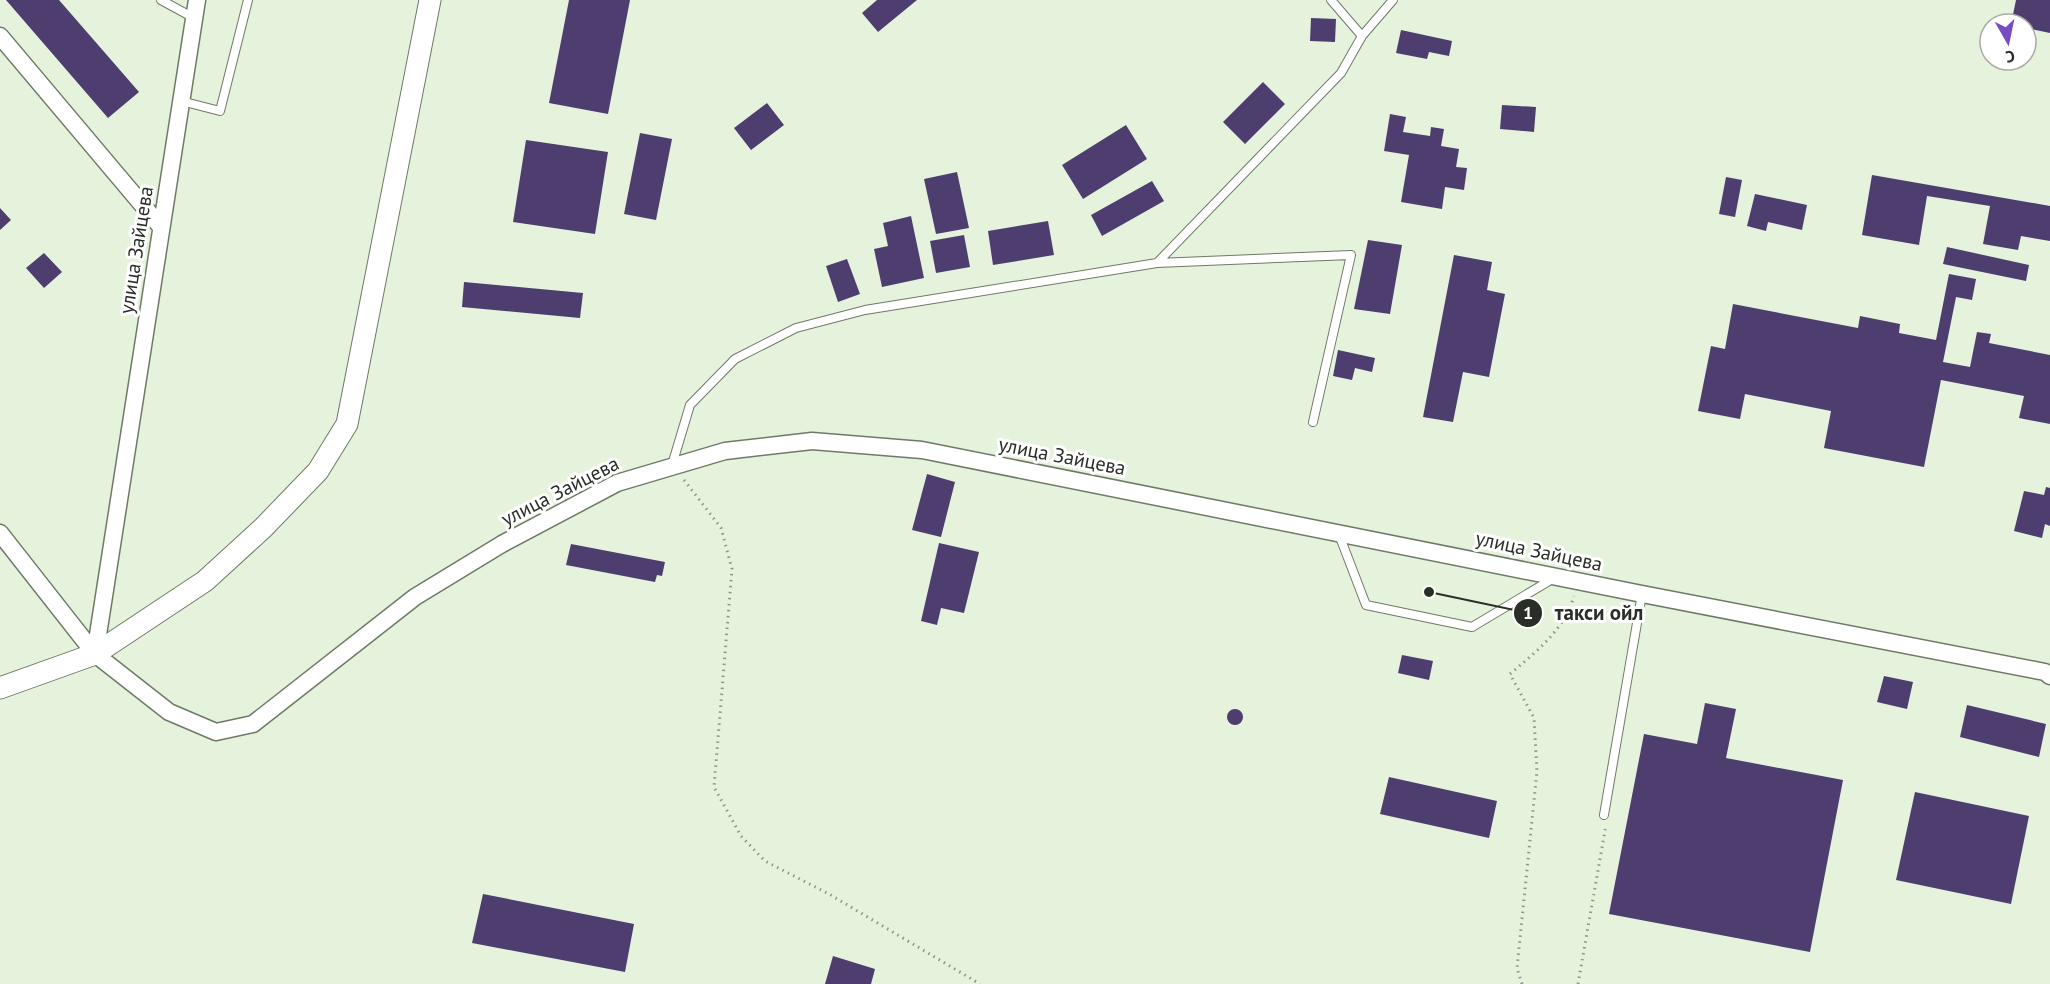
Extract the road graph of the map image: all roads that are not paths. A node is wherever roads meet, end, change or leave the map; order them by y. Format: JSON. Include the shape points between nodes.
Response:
{"nodes":[{"id":1,"x":161,"y":0,"type":"edge"},
{"id":2,"x":196,"y":0,"type":"edge"},
{"id":3,"x":248,"y":0,"type":"edge"},
{"id":4,"x":430,"y":0,"type":"edge"},
{"id":5,"x":1331,"y":0,"type":"edge"},
{"id":6,"x":1393,"y":0,"type":"edge"},
{"id":7,"x":194,"y":18,"type":"junction"},
{"id":8,"x":0,"y":36,"type":"edge"},
{"id":9,"x":1362,"y":36,"type":"junction"},
{"id":10,"x":181,"y":101,"type":"junction"},
{"id":11,"x":161,"y":227,"type":"junction"},
{"id":12,"x":1157,"y":263,"type":"junction"},
{"id":13,"x":1313,"y":422,"type":"dead end"},
{"id":14,"x":672,"y":465,"type":"junction"},
{"id":15,"x":0,"y":532,"type":"edge"},
{"id":16,"x":1338,"y":532,"type":"junction"},
{"id":17,"x":1558,"y":576,"type":"junction"},
{"id":18,"x":1642,"y":594,"type":"junction"},
{"id":19,"x":95,"y":654,"type":"junction"},
{"id":20,"x":2050,"y":676,"type":"edge"},
{"id":21,"x":0,"y":688,"type":"edge"},
{"id":22,"x":1604,"y":815,"type":"road end"}],
"edges":[{"from":1,"to":7,"type":"lane"},
{"from":2,"to":7,"type":"street","name":"улица Зайцева"},
{"from":3,"to":10,"type":"lane","via":[[220,111]]},
{"from":4,"to":19,"type":"street","via":[[347,424],[318,471],[255,536],[205,581]]},
{"from":5,"to":9,"type":"lane"},
{"from":6,"to":9,"type":"lane"},
{"from":7,"to":10,"type":"street","name":"улица Зайцева"},
{"from":8,"to":11,"type":"street"},
{"from":9,"to":12,"type":"lane","via":[[1341,73]]},
{"from":10,"to":11,"type":"street","name":"улица Зайцева"},
{"from":11,"to":19,"type":"street","name":"улица Зайцева"},
{"from":12,"to":13,"type":"lane","via":[[1352,255]]},
{"from":12,"to":14,"type":"lane","via":[[865,310],[796,328],[735,358],[690,405]]},
{"from":14,"to":16,"type":"street","name":"улица Зайцева","via":[[725,451],[812,441],[922,450]]},
{"from":14,"to":19,"type":"street","name":"улица Зайцева","via":[[617,483],[502,544],[416,597],[253,724],[216,732],[169,712]]},
{"from":15,"to":19,"type":"street"},
{"from":16,"to":17,"type":"street","name":"улица Зайцева"},
{"from":16,"to":17,"type":"lane","via":[[1366,605],[1472,627]]},
{"from":17,"to":18,"type":"street","name":"улица Зайцева"},
{"from":18,"to":20,"type":"street","name":"улица Зайцева","via":[[2046,672]]},
{"from":18,"to":22,"type":"lane"},
{"from":19,"to":21,"type":"street"}]}
